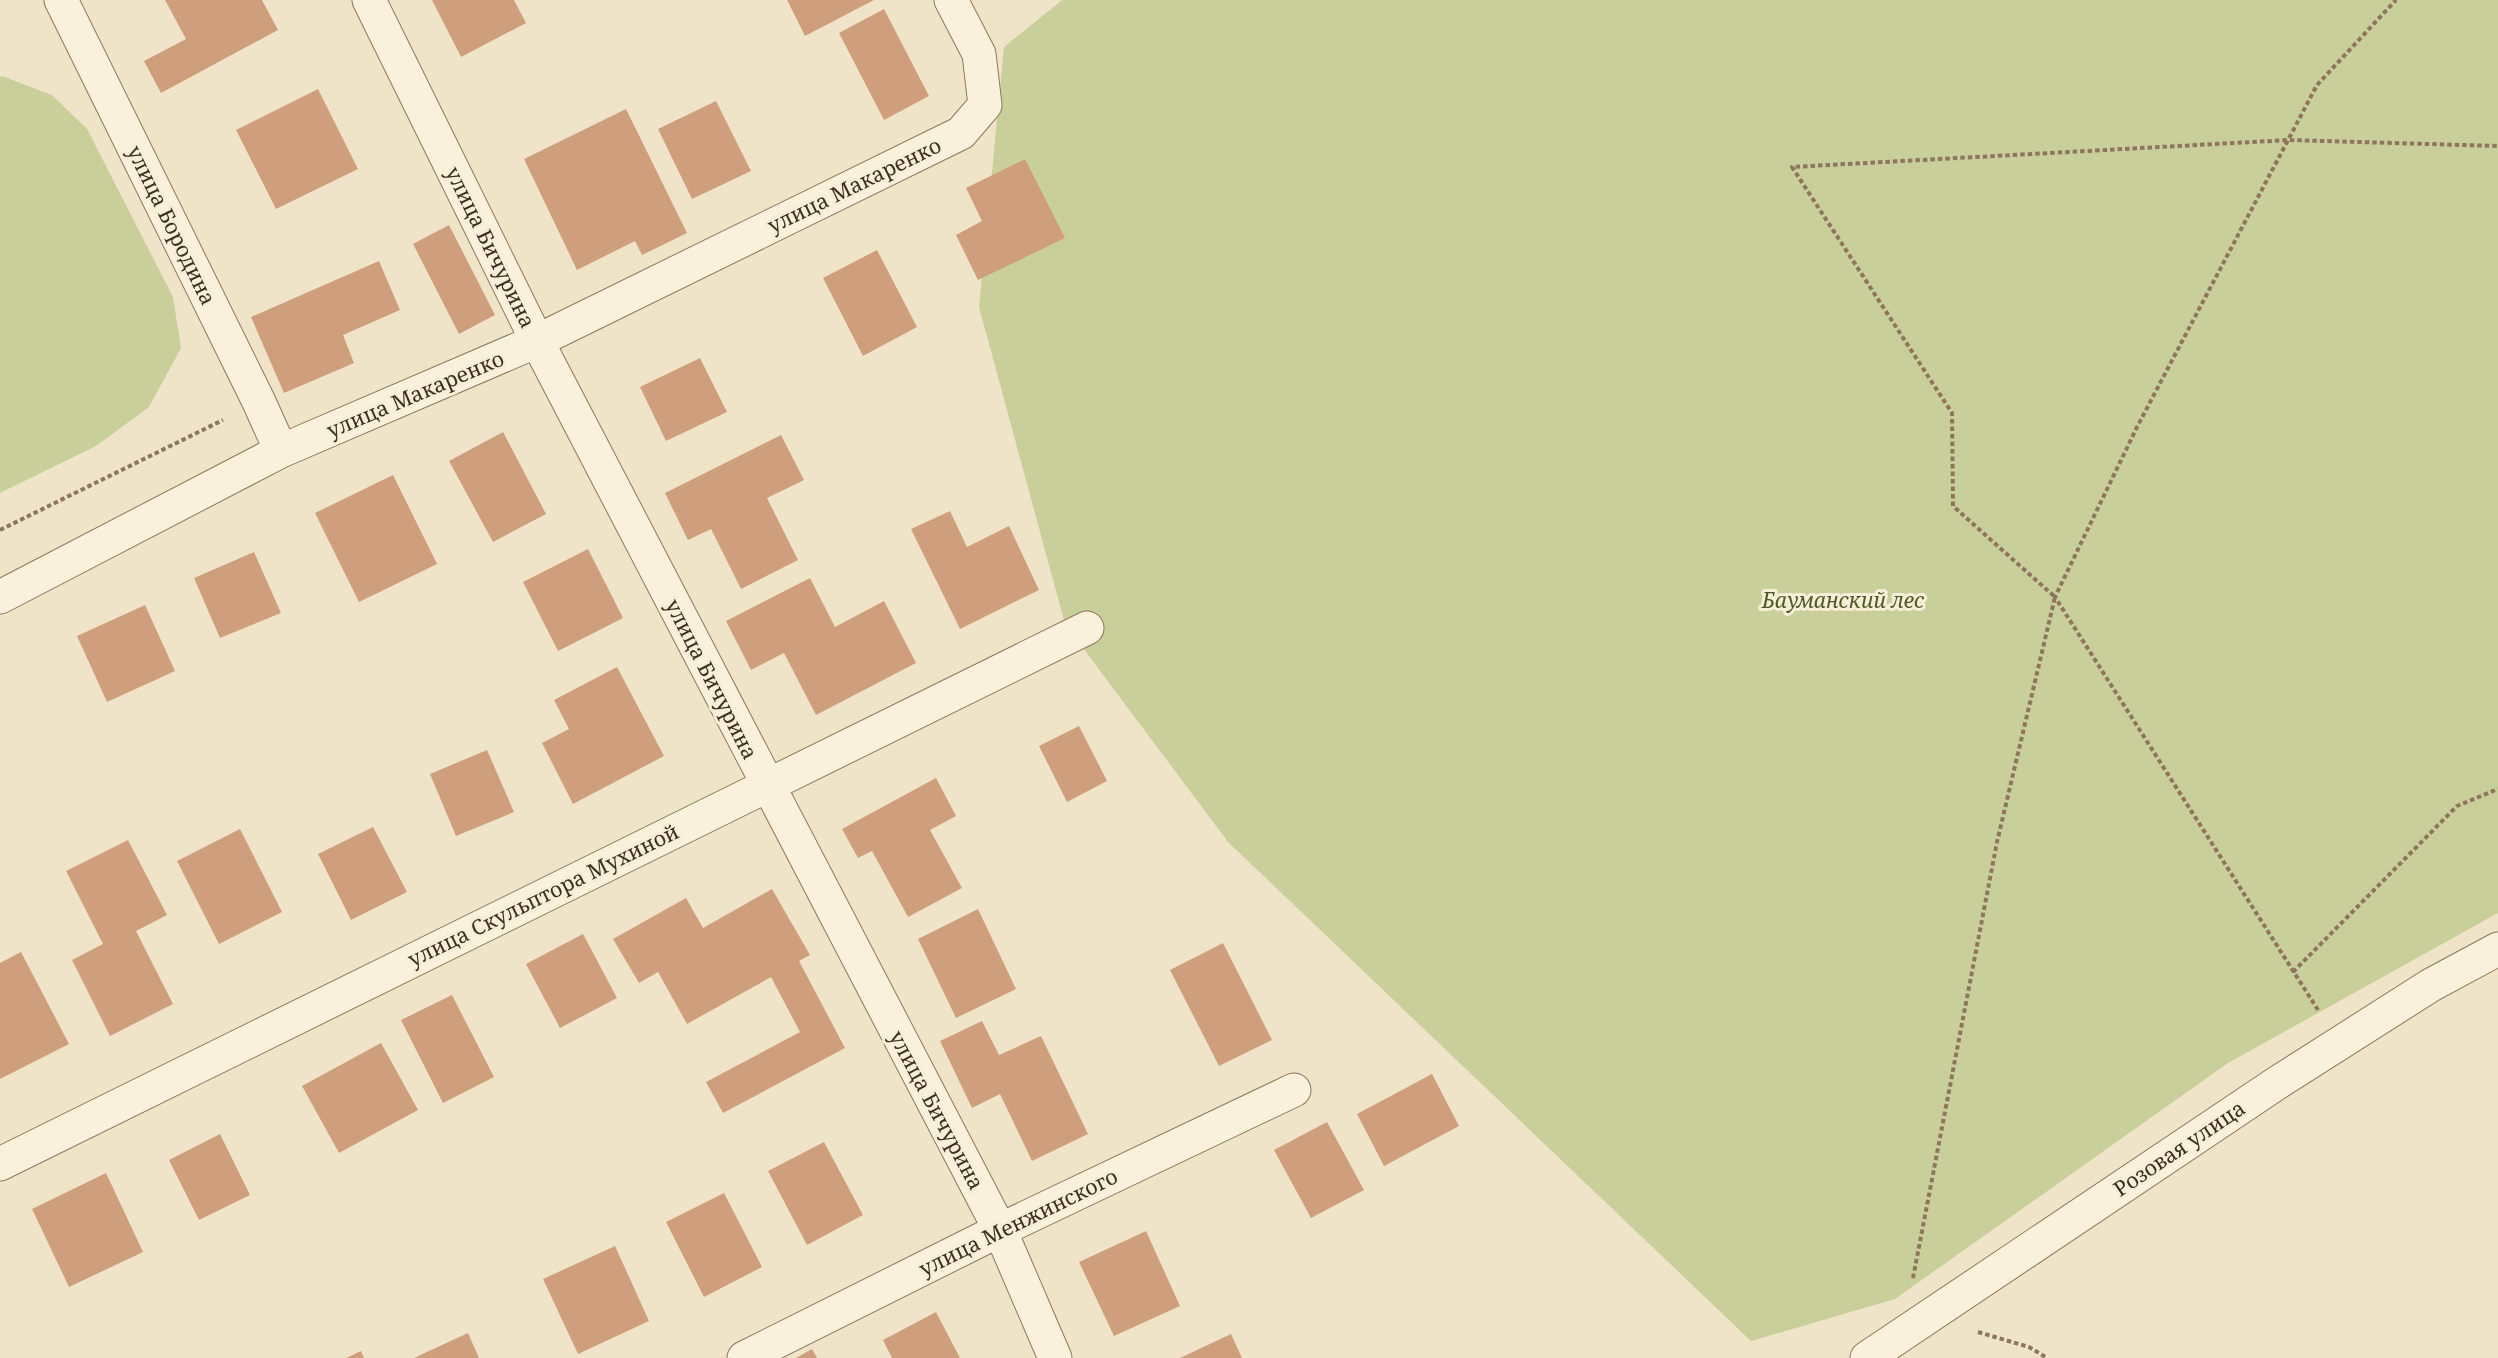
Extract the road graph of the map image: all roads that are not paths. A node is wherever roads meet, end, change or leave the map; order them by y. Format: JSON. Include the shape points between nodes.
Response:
{"nodes":[{"id":1,"x":61,"y":0,"type":"edge"},
{"id":2,"x":369,"y":0,"type":"edge"},
{"id":3,"x":951,"y":0,"type":"edge"},
{"id":4,"x":537,"y":341,"type":"junction"},
{"id":5,"x":281,"y":451,"type":"junction"},
{"id":6,"x":0,"y":597,"type":"edge"},
{"id":7,"x":1087,"y":628,"type":"dead end"},
{"id":8,"x":767,"y":784,"type":"junction"},
{"id":9,"x":2498,"y":949,"type":"edge"},
{"id":10,"x":1294,"y":1090,"type":"dead end"},
{"id":11,"x":0,"y":1164,"type":"edge"},
{"id":12,"x":1000,"y":1230,"type":"junction"},
{"id":13,"x":744,"y":1358,"type":"edge"},
{"id":14,"x":1055,"y":1358,"type":"edge"},
{"id":15,"x":1867,"y":1358,"type":"edge"}],
"edges":[{"from":1,"to":5,"type":"street","name":"улица Бородина"},
{"from":2,"to":4,"type":"street","name":"улица Бичурина"},
{"from":3,"to":4,"type":"street","name":"улица Макаренко","via":[[979,54],[985,105],[961,133]]},
{"from":4,"to":5,"type":"street","name":"улица Макаренко"},
{"from":4,"to":8,"type":"street","name":"улица Бичурина"},
{"from":5,"to":6,"type":"street","name":"улица Макаренко"},
{"from":7,"to":8,"type":"street","name":"улица Скульптора Мухиной"},
{"from":8,"to":11,"type":"street","name":"улица Скульптора Мухиной"},
{"from":8,"to":12,"type":"street","name":"улица Бичурина"},
{"from":9,"to":15,"type":"street","name":"Розовая улица","via":[[2431,985],[2339,1043]]},
{"from":10,"to":12,"type":"street","name":"улица Менжинского"},
{"from":12,"to":13,"type":"street","name":"улица Менжинского"},
{"from":12,"to":14,"type":"street","name":"улица Бичурина"}]}
